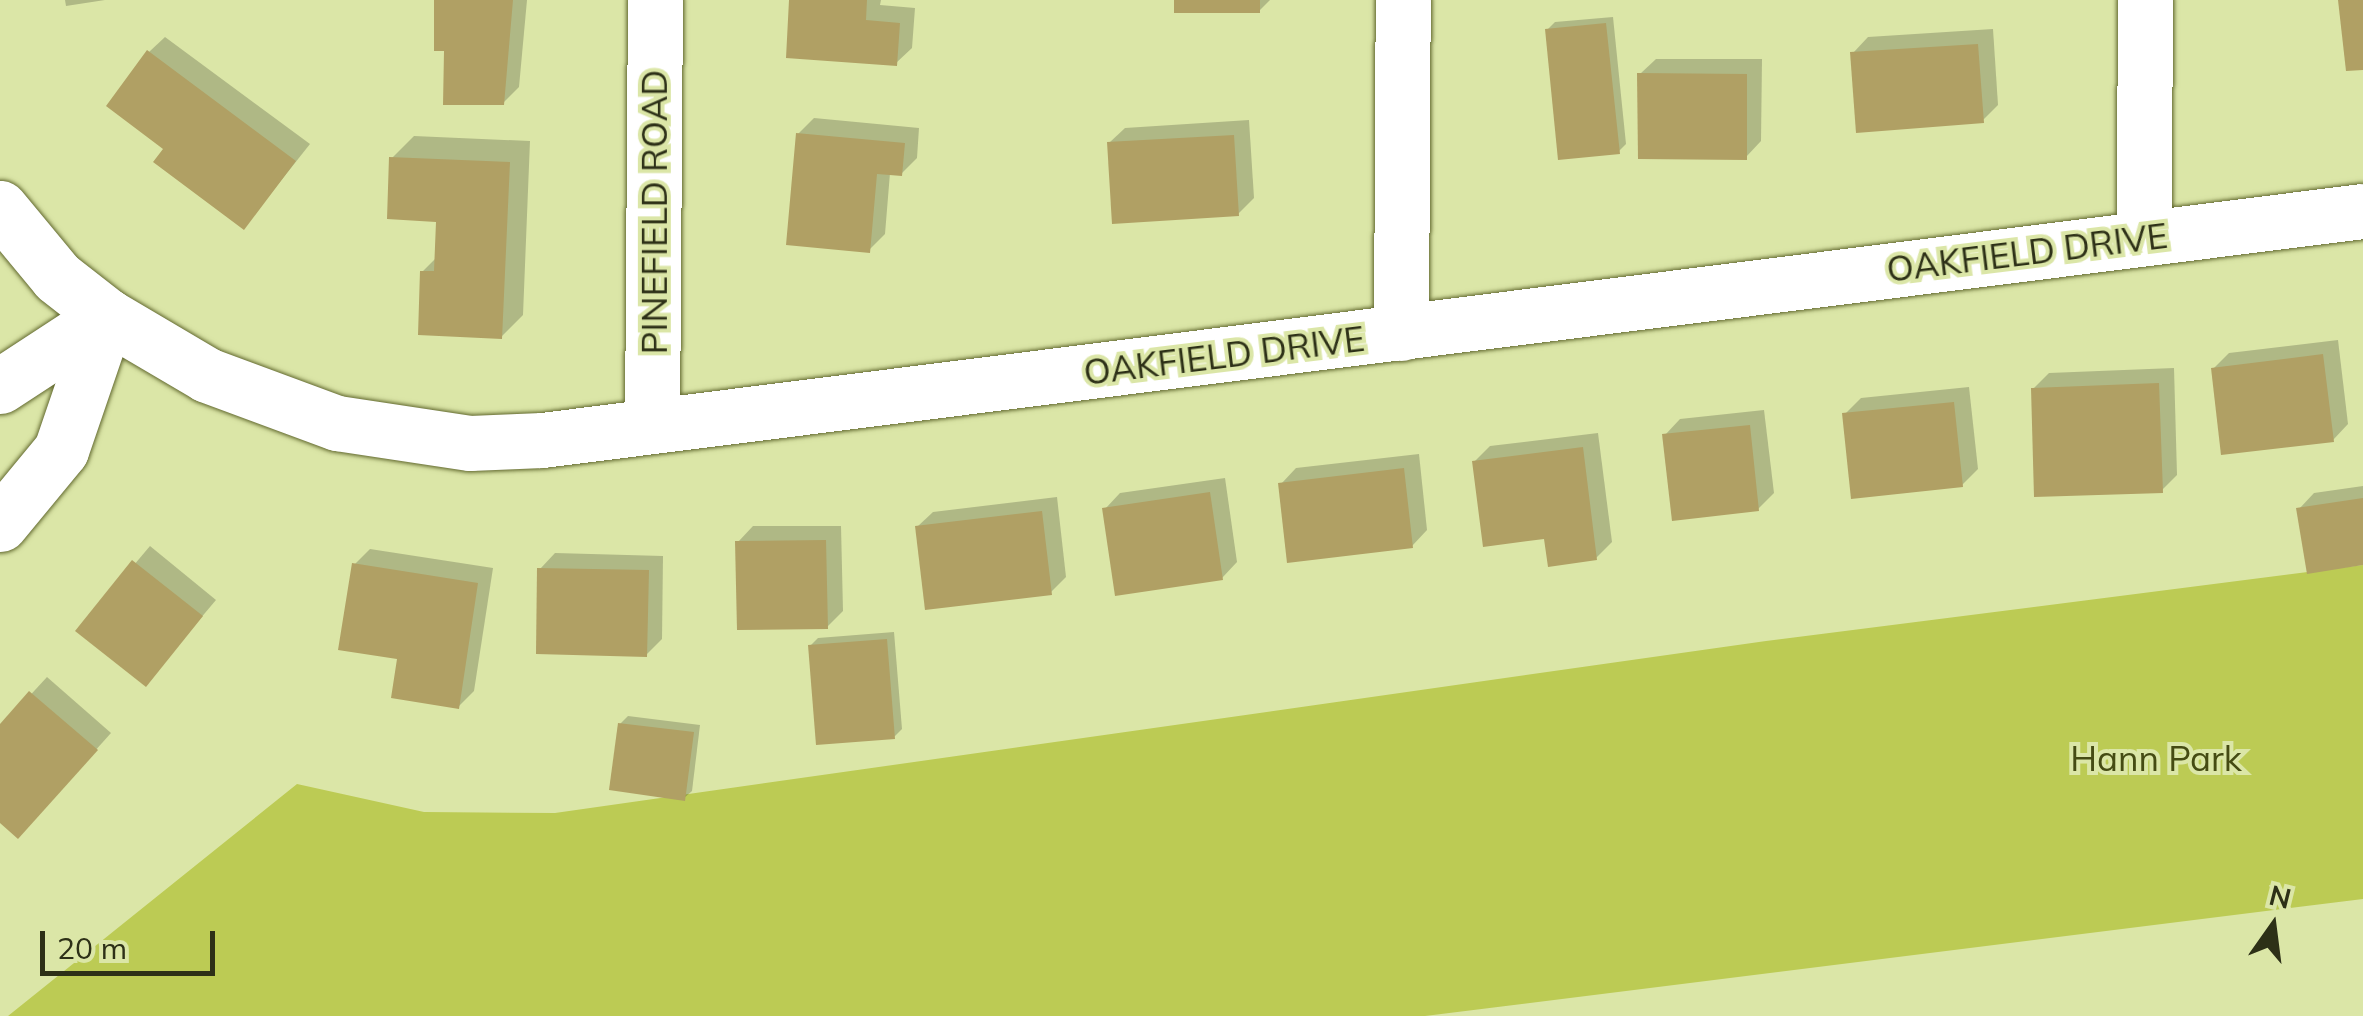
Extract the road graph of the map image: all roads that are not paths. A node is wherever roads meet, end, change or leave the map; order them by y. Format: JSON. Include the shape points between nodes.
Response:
{"nodes":[{"id":1,"x":656,"y":0,"type":"edge"},
{"id":2,"x":1403,"y":0,"type":"edge"},
{"id":3,"x":2146,"y":0,"type":"edge"},
{"id":4,"x":0,"y":208,"type":"edge"},
{"id":5,"x":2363,"y":211,"type":"edge"},
{"id":6,"x":2144,"y":236,"type":"junction"},
{"id":7,"x":107,"y":316,"type":"junction"},
{"id":8,"x":1401,"y":333,"type":"junction"},
{"id":9,"x":0,"y":386,"type":"edge"},
{"id":10,"x":652,"y":425,"type":"junction"},
{"id":11,"x":0,"y":524,"type":"edge"}],
"edges":[{"from":1,"to":10,"type":"street","name":"PINEFIELD ROAD"},
{"from":2,"to":8,"type":"street"},
{"from":3,"to":6,"type":"street"},
{"from":4,"to":7,"type":"street","name":"OAKFIELD DRIVE","via":[[58,276]]},
{"from":5,"to":6,"type":"street","name":"OAKFIELD DRIVE"},
{"from":6,"to":8,"type":"street","name":"OAKFIELD DRIVE"},
{"from":7,"to":9,"type":"street"},
{"from":7,"to":10,"type":"street","name":"OAKFIELD DRIVE","via":[[207,375],[270,402],[403,437],[542,440]]},
{"from":7,"to":11,"type":"street","via":[[61,450]]},
{"from":8,"to":10,"type":"street","name":"OAKFIELD DRIVE"}]}
